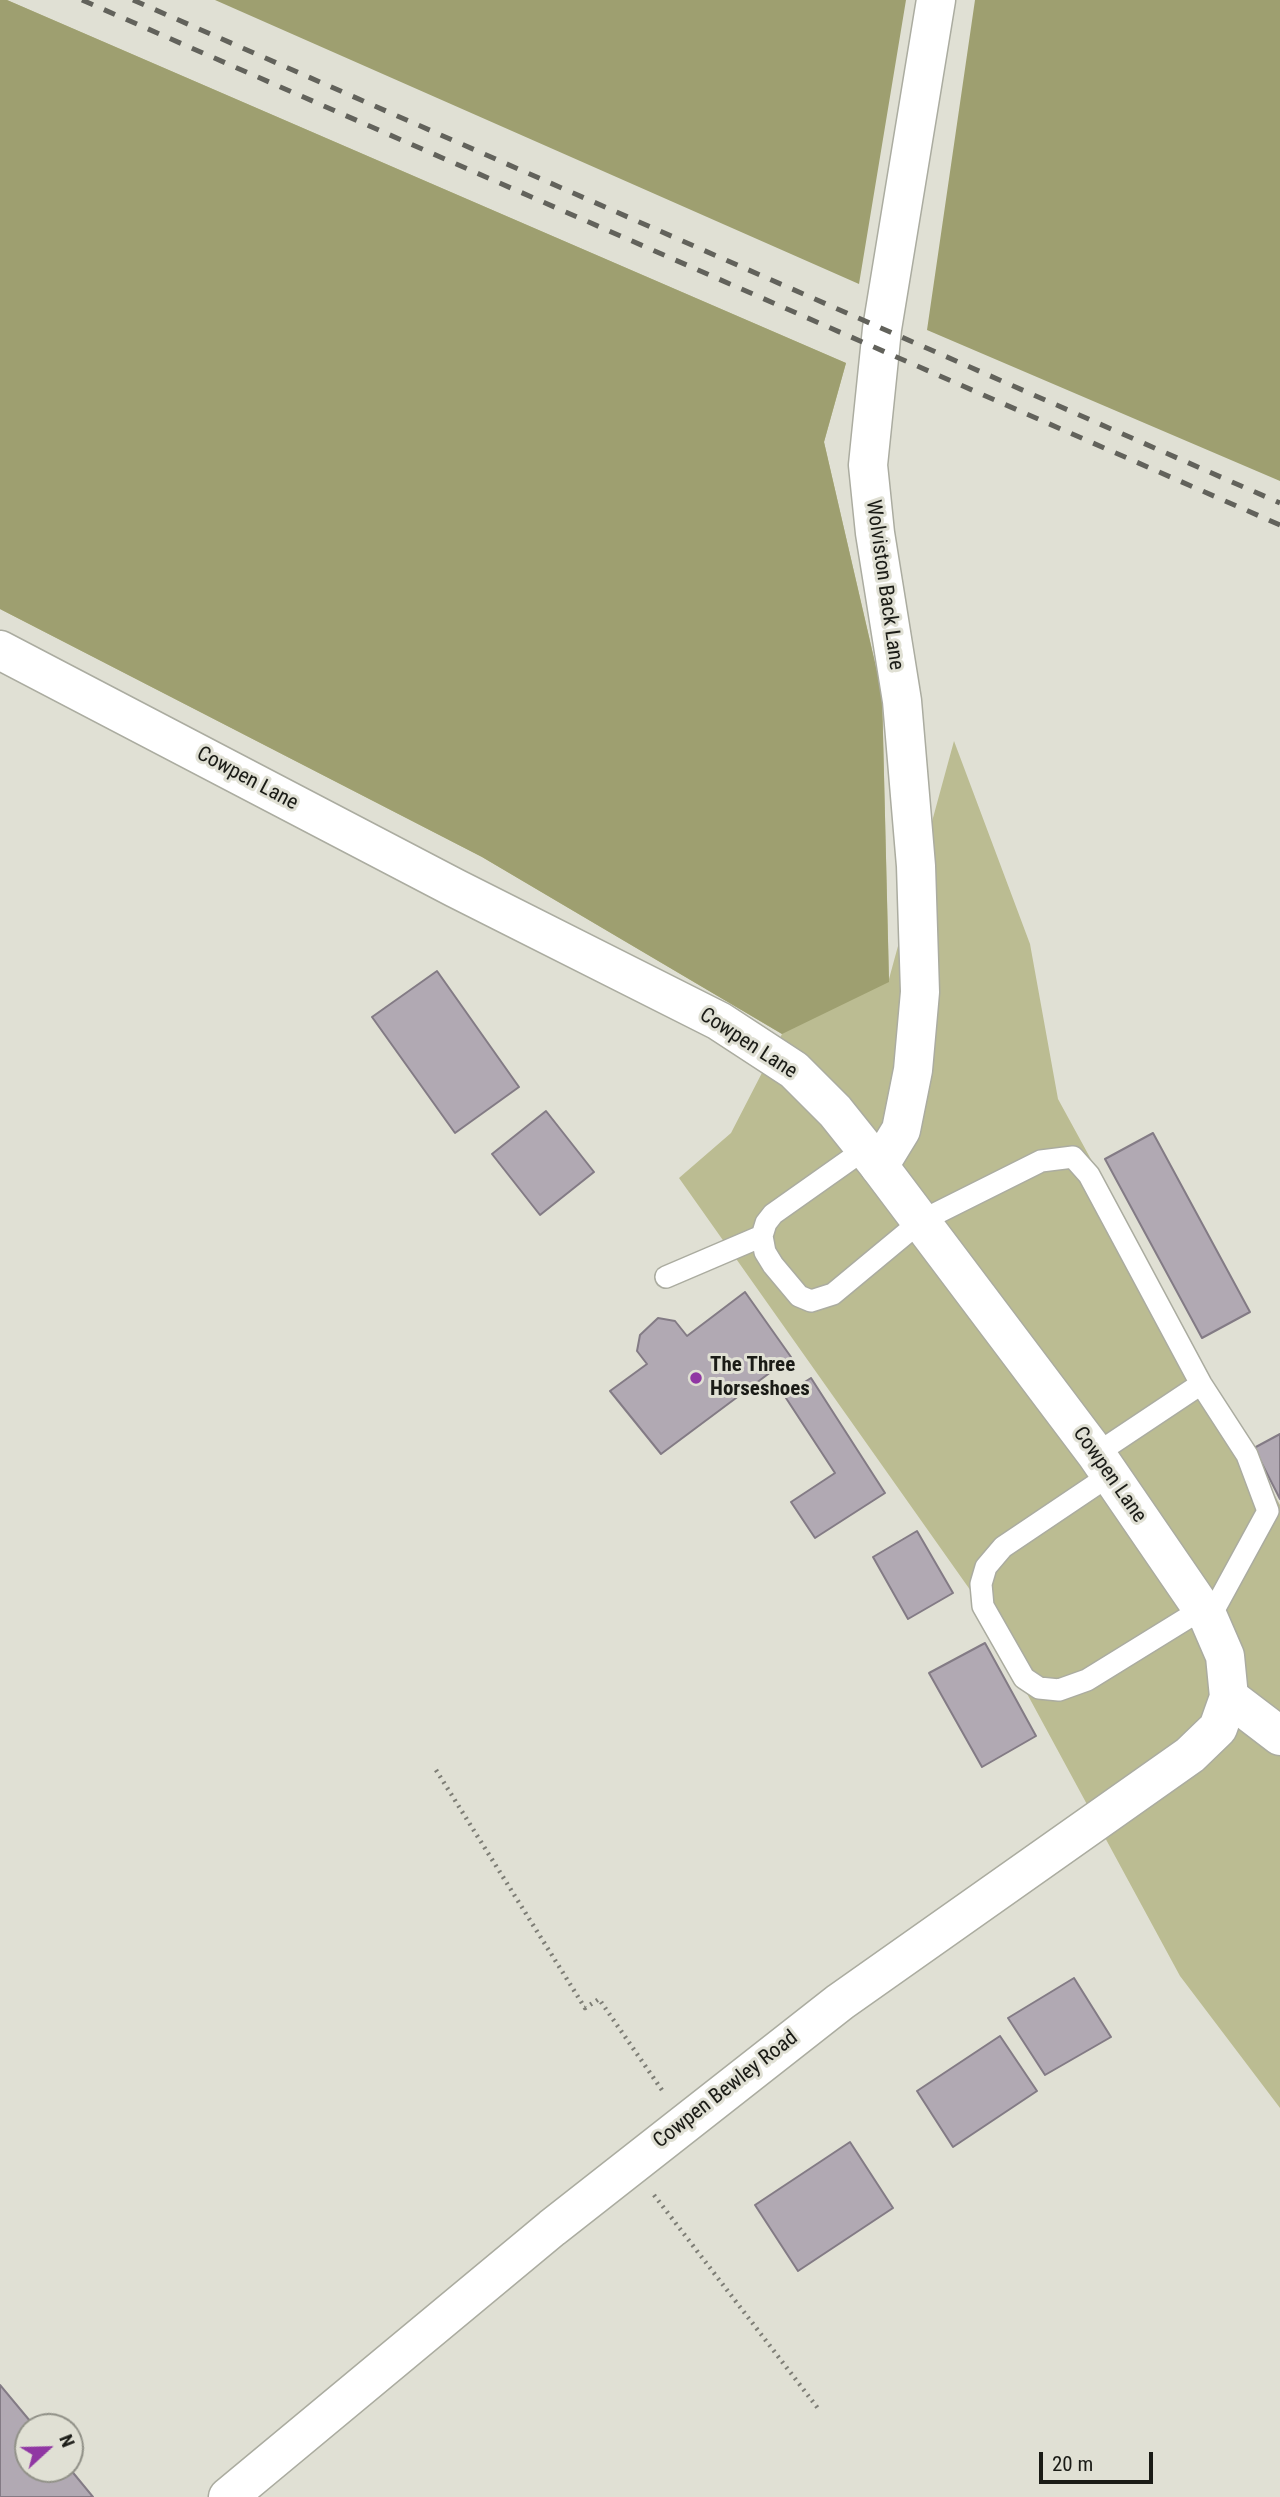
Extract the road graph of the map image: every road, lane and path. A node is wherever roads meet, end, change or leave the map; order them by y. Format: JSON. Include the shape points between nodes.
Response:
{"nodes":[{"id":1,"x":936,"y":0,"type":"edge"},
{"id":2,"x":0,"y":650,"type":"edge"},
{"id":3,"x":872,"y":1157,"type":"junction"},
{"id":4,"x":921,"y":1221,"type":"junction"},
{"id":5,"x":762,"y":1236,"type":"junction"},
{"id":6,"x":666,"y":1277,"type":"dead end"},
{"id":7,"x":1201,"y":1384,"type":"junction"},
{"id":8,"x":1103,"y":1464,"type":"junction"},
{"id":9,"x":1205,"y":1614,"type":"junction"},
{"id":10,"x":1229,"y":1697,"type":"junction"},
{"id":11,"x":1280,"y":1736,"type":"edge"},
{"id":12,"x":436,"y":1770,"type":"dead end"},
{"id":13,"x":684,"y":2123,"type":"junction"},
{"id":14,"x":630,"y":2165,"type":"junction"},
{"id":15,"x":820,"y":2411,"type":"dead end"},
{"id":16,"x":228,"y":2497,"type":"edge"}],
"edges":[{"from":1,"to":3,"type":"street","name":"Wolviston Back Lane","via":[[883,328],[868,466],[902,701],[916,866],[920,992],[913,1070],[901,1130]]},
{"from":2,"to":3,"type":"street","name":"Cowpen Lane","via":[[719,1021],[794,1070]]},
{"from":3,"to":4,"type":"street","name":"Cowpen Lane"},
{"from":3,"to":5,"type":"lane","via":[[773,1214]]},
{"from":4,"to":5,"type":"lane","via":[[833,1294],[811,1301],[799,1296],[773,1265]]},
{"from":4,"to":7,"type":"lane","via":[[1041,1161],[1073,1157],[1089,1175]]},
{"from":4,"to":8,"type":"street","name":"Cowpen Lane"},
{"from":5,"to":6,"type":"lane"},
{"from":7,"to":8,"type":"lane"},
{"from":7,"to":9,"type":"lane","via":[[1247,1455],[1268,1511]]},
{"from":8,"to":9,"type":"street","name":"Cowpen Lane"},
{"from":8,"to":9,"type":"lane","via":[[1003,1547],[986,1567],[981,1584],[983,1606],[1024,1678],[1039,1688],[1059,1690],[1087,1680]]},
{"from":9,"to":10,"type":"street","name":"Cowpen Lane","via":[[1225,1656]]},
{"from":10,"to":11,"type":"street"},
{"from":10,"to":13,"type":"street","name":"Cowpen Bewley Road","via":[[1218,1728],[1190,1755],[840,2002]]},
{"from":12,"to":13,"type":"path","via":[[585,2008],[598,1999]]},
{"from":13,"to":14,"type":"street","name":"Cowpen Bewley Road"},
{"from":14,"to":15,"type":"path"},
{"from":14,"to":16,"type":"street","name":"Cowpen Bewley Road"}]}
